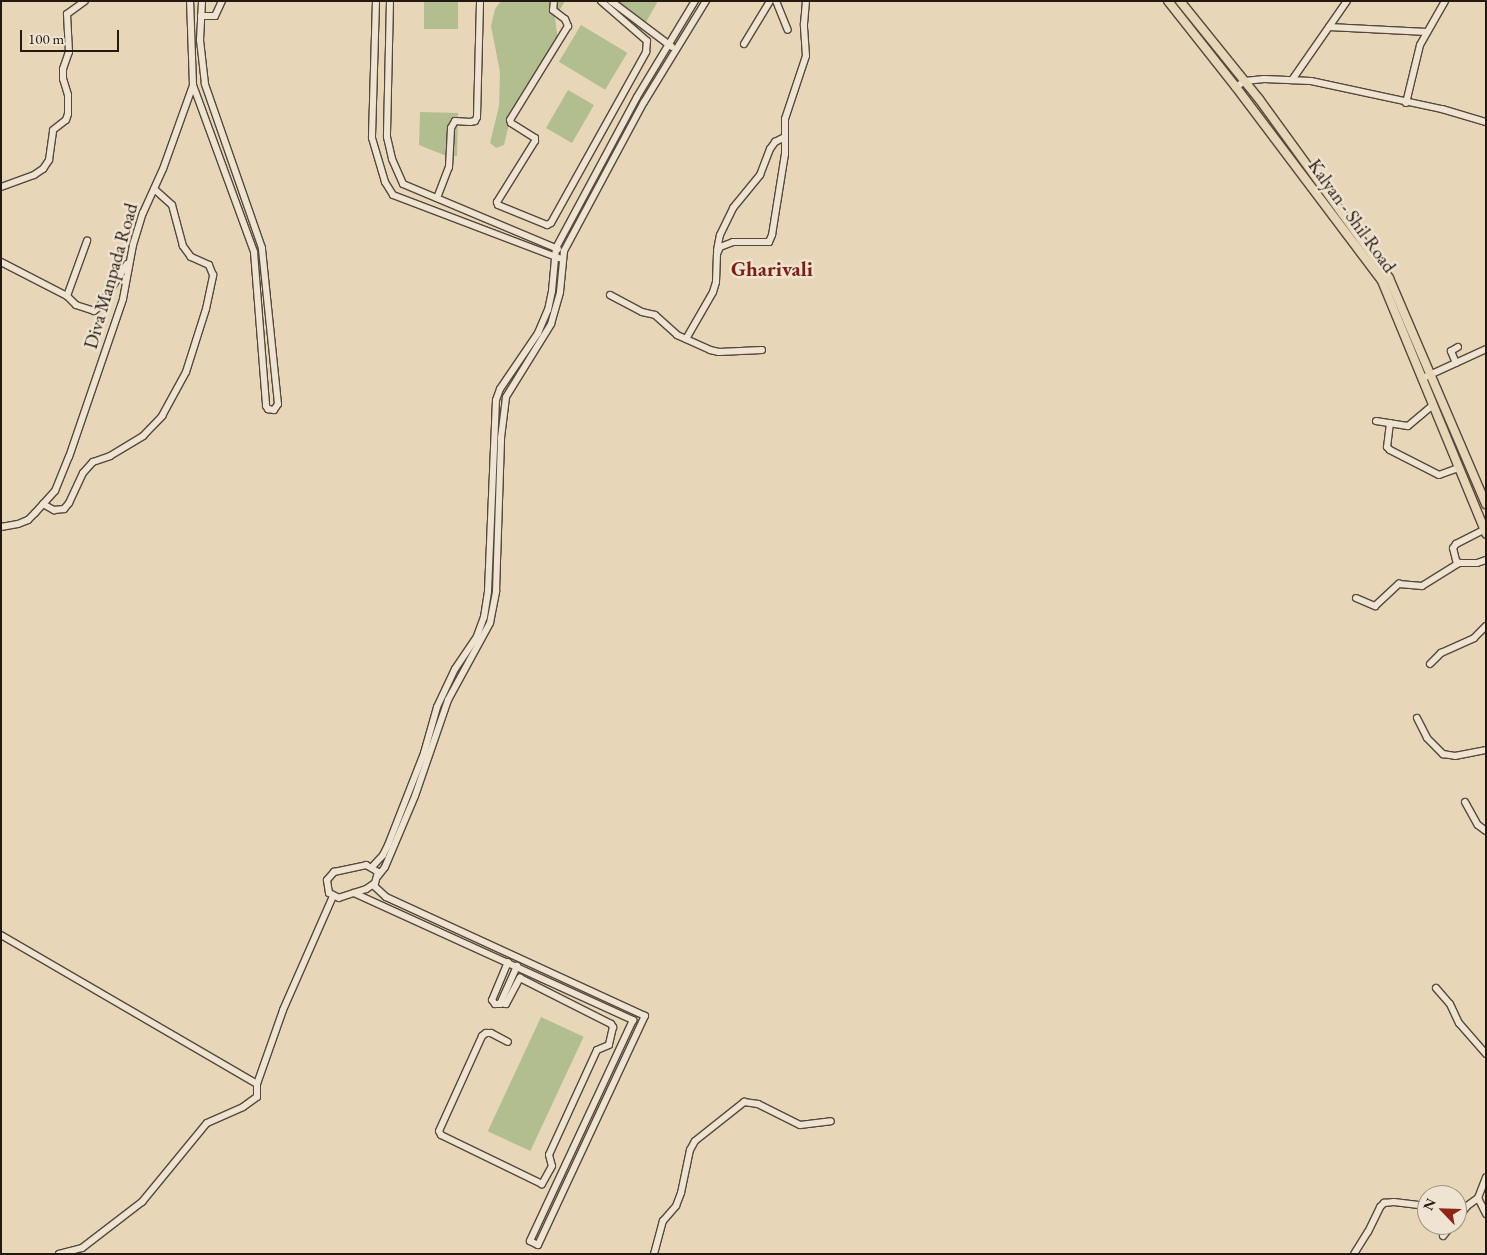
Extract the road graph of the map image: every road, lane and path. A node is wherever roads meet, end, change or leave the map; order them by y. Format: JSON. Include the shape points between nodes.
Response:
{"nodes":[{"id":1,"x":84,"y":1,"type":"edge"},
{"id":2,"x":190,"y":1,"type":"edge"},
{"id":3,"x":202,"y":1,"type":"edge"},
{"id":4,"x":222,"y":1,"type":"edge"},
{"id":5,"x":376,"y":1,"type":"edge"},
{"id":6,"x":390,"y":1,"type":"edge"},
{"id":7,"x":480,"y":1,"type":"edge"},
{"id":8,"x":554,"y":1,"type":"edge"},
{"id":9,"x":601,"y":1,"type":"edge"},
{"id":10,"x":611,"y":1,"type":"edge"},
{"id":11,"x":695,"y":1,"type":"edge"},
{"id":12,"x":706,"y":1,"type":"edge"},
{"id":13,"x":770,"y":1,"type":"edge"},
{"id":14,"x":776,"y":1,"type":"edge"},
{"id":15,"x":806,"y":1,"type":"edge"},
{"id":16,"x":1168,"y":1,"type":"edge"},
{"id":17,"x":1180,"y":1,"type":"edge"},
{"id":18,"x":1347,"y":1,"type":"edge"},
{"id":19,"x":1445,"y":1,"type":"edge"},
{"id":20,"x":201,"y":16,"type":"junction"},
{"id":21,"x":1328,"y":27,"type":"junction"},
{"id":22,"x":788,"y":30,"type":"dead end"},
{"id":23,"x":1428,"y":32,"type":"junction"},
{"id":24,"x":744,"y":44,"type":"dead end"},
{"id":25,"x":669,"y":45,"type":"junction"},
{"id":26,"x":676,"y":50,"type":"junction"},
{"id":27,"x":1292,"y":80,"type":"junction"},
{"id":28,"x":1245,"y":81,"type":"junction"},
{"id":29,"x":204,"y":82,"type":"junction"},
{"id":30,"x":193,"y":85,"type":"junction"},
{"id":31,"x":1236,"y":87,"type":"junction"},
{"id":32,"x":1406,"y":103,"type":"junction"},
{"id":33,"x":1486,"y":122,"type":"edge"},
{"id":34,"x":785,"y":137,"type":"junction"},
{"id":35,"x":1,"y":187,"type":"edge"},
{"id":36,"x":154,"y":189,"type":"junction"},
{"id":37,"x":437,"y":198,"type":"junction"},
{"id":38,"x":87,"y":241,"type":"dead end"},
{"id":39,"x":556,"y":248,"type":"junction"},
{"id":40,"x":717,"y":254,"type":"junction"},
{"id":41,"x":563,"y":255,"type":"junction"},
{"id":42,"x":555,"y":257,"type":"junction"},
{"id":43,"x":130,"y":261,"type":"junction"},
{"id":44,"x":1,"y":262,"type":"edge"},
{"id":45,"x":610,"y":295,"type":"dead end"},
{"id":46,"x":67,"y":296,"type":"junction"},
{"id":47,"x":686,"y":339,"type":"junction"},
{"id":48,"x":1458,"y":347,"type":"dead end"},
{"id":49,"x":1486,"y":349,"type":"edge"},
{"id":50,"x":762,"y":350,"type":"dead end"},
{"id":51,"x":1456,"y":362,"type":"junction"},
{"id":52,"x":1432,"y":374,"type":"junction"},
{"id":53,"x":1423,"y":378,"type":"junction"},
{"id":54,"x":1432,"y":406,"type":"junction"},
{"id":55,"x":1376,"y":421,"type":"dead end"},
{"id":56,"x":1390,"y":423,"type":"junction"},
{"id":57,"x":1458,"y":468,"type":"junction"},
{"id":58,"x":43,"y":504,"type":"junction"},
{"id":59,"x":1486,"y":504,"type":"edge"},
{"id":60,"x":1,"y":527,"type":"edge"},
{"id":61,"x":1485,"y":531,"type":"edge"},
{"id":62,"x":1486,"y":560,"type":"edge"},
{"id":63,"x":1457,"y":564,"type":"junction"},
{"id":64,"x":1356,"y":598,"type":"dead end"},
{"id":65,"x":1486,"y":626,"type":"edge"},
{"id":66,"x":1430,"y":664,"type":"dead end"},
{"id":67,"x":1417,"y":718,"type":"dead end"},
{"id":68,"x":1486,"y":750,"type":"edge"},
{"id":69,"x":426,"y":756,"type":"junction"},
{"id":70,"x":1465,"y":802,"type":"dead end"},
{"id":71,"x":1486,"y":831,"type":"edge"},
{"id":72,"x":372,"y":867,"type":"junction"},
{"id":73,"x":378,"y":876,"type":"junction"},
{"id":74,"x":374,"y":885,"type":"junction"},
{"id":75,"x":354,"y":893,"type":"junction"},
{"id":76,"x":332,"y":896,"type":"junction"},
{"id":77,"x":1,"y":935,"type":"edge"},
{"id":78,"x":481,"y":940,"type":"junction"},
{"id":79,"x":477,"y":948,"type":"junction"},
{"id":80,"x":508,"y":962,"type":"junction"},
{"id":81,"x":517,"y":966,"type":"junction"},
{"id":82,"x":1436,"y":988,"type":"dead end"},
{"id":83,"x":500,"y":1003,"type":"junction"},
{"id":84,"x":645,"y":1016,"type":"junction"},
{"id":85,"x":633,"y":1020,"type":"junction"},
{"id":86,"x":508,"y":1042,"type":"dead end"},
{"id":87,"x":1486,"y":1054,"type":"edge"},
{"id":88,"x":257,"y":1084,"type":"junction"},
{"id":89,"x":831,"y":1121,"type":"dead end"},
{"id":90,"x":1486,"y":1177,"type":"edge"},
{"id":91,"x":1478,"y":1198,"type":"junction"},
{"id":92,"x":1417,"y":1205,"type":"edge"},
{"id":93,"x":1467,"y":1206,"type":"edge"},
{"id":94,"x":1486,"y":1214,"type":"edge"},
{"id":95,"x":59,"y":1254,"type":"edge"},
{"id":96,"x":654,"y":1254,"type":"edge"},
{"id":97,"x":1354,"y":1254,"type":"edge"}],
"edges":[{"from":1,"to":35,"type":"street","via":[[67,14],[69,52],[63,79],[68,95],[68,118],[52,130],[49,160],[43,169]]},
{"from":2,"to":30,"type":"street","name":"Diva Manpada Road"},
{"from":3,"to":20,"type":"street"},
{"from":4,"to":20,"type":"street","via":[[215,16]]},
{"from":5,"to":42,"type":"street","via":[[372,138],[384,182],[394,195]]},
{"from":6,"to":37,"type":"street","via":[[387,137],[392,159],[403,184]]},
{"from":7,"to":37,"type":"street","via":[[477,117],[475,121],[455,122],[451,128],[449,167]]},
{"from":8,"to":9,"type":"street","via":[[553,10],[568,26],[510,120],[535,141],[497,202],[498,206],[547,224],[551,224],[646,52],[647,41]]},
{"from":10,"to":25,"type":"street"},
{"from":11,"to":25,"type":"street"},
{"from":12,"to":26,"type":"street"},
{"from":13,"to":24,"type":"street"},
{"from":14,"to":22,"type":"street"},
{"from":15,"to":34,"type":"street","via":[[806,56],[785,120]]},
{"from":16,"to":31,"type":"main road","name":"Kalyan - Shil Road"},
{"from":17,"to":28,"type":"main road","name":"Kalyan - Shil Road"},
{"from":18,"to":21,"type":"street"},
{"from":19,"to":23,"type":"street"},
{"from":20,"to":29,"type":"street"},
{"from":21,"to":23,"type":"street"},
{"from":21,"to":27,"type":"street"},
{"from":23,"to":32,"type":"street","via":[[1420,45]]},
{"from":25,"to":26,"type":"street"},
{"from":25,"to":39,"type":"street","via":[[605,154]]},
{"from":26,"to":41,"type":"street","via":[[644,102]]},
{"from":27,"to":28,"type":"street"},
{"from":27,"to":32,"type":"street","via":[[1311,81]]},
{"from":28,"to":31,"type":"street"},
{"from":28,"to":52,"type":"main road","name":"Kalyan - Shil Road","via":[[1389,278]]},
{"from":29,"to":30,"type":"street"},
{"from":29,"to":30,"type":"street","via":[[262,248],[278,404],[274,410],[266,406],[254,252]]},
{"from":30,"to":36,"type":"street","name":"Diva Manpada Road"},
{"from":31,"to":53,"type":"main road","name":"Kalyan - Shil Road","via":[[1382,282]]},
{"from":32,"to":33,"type":"street"},
{"from":34,"to":40,"type":"street","via":[[775,142],[760,175],[733,208],[717,244]]},
{"from":34,"to":40,"type":"street","via":[[774,228],[769,242],[733,242],[720,247]]},
{"from":36,"to":43,"type":"street","name":"Diva Manpada Road","via":[[143,213]]},
{"from":36,"to":58,"type":"street","via":[[172,205],[183,246],[191,257],[209,264],[213,275],[186,372],[162,416],[143,436],[110,456],[92,462],[64,510],[54,510]]},
{"from":37,"to":39,"type":"street"},
{"from":38,"to":46,"type":"street"},
{"from":39,"to":41,"type":"street"},
{"from":39,"to":42,"type":"street"},
{"from":40,"to":47,"type":"street","via":[[713,292]]},
{"from":41,"to":42,"type":"street"},
{"from":41,"to":69,"type":"street","via":[[560,292],[551,324],[512,386],[502,412],[496,591],[490,623],[448,700]]},
{"from":42,"to":69,"type":"street","via":[[548,310],[538,333],[496,400],[488,591],[484,617],[478,636],[455,670],[437,707]]},
{"from":43,"to":46,"type":"street","via":[[97,309],[76,305]]},
{"from":43,"to":58,"type":"street","name":"Diva Manpada Road","via":[[123,299],[69,457],[55,491]]},
{"from":44,"to":46,"type":"street"},
{"from":45,"to":47,"type":"street","via":[[642,312],[656,315]]},
{"from":47,"to":50,"type":"street","via":[[719,352]]},
{"from":48,"to":51,"type":"street","via":[[1451,351]]},
{"from":49,"to":51,"type":"street"},
{"from":51,"to":52,"type":"street"},
{"from":52,"to":53,"type":"street"},
{"from":52,"to":59,"type":"main road","name":"Kalyan - Shil Road"},
{"from":53,"to":54,"type":"main road","name":"Kalyan - Shil Road"},
{"from":54,"to":56,"type":"street","via":[[1408,426]]},
{"from":54,"to":57,"type":"main road","name":"Kalyan - Shil Road"},
{"from":55,"to":56,"type":"street"},
{"from":56,"to":57,"type":"street","via":[[1387,447],[1390,450],[1439,475]]},
{"from":57,"to":61,"type":"main road","name":"Kalyan - Shil Road"},
{"from":58,"to":60,"type":"street","name":"Diva Manpada Road","via":[[28,520]]},
{"from":61,"to":63,"type":"street","via":[[1452,548]]},
{"from":62,"to":63,"type":"street"},
{"from":63,"to":64,"type":"street","via":[[1422,586],[1399,584],[1375,606]]},
{"from":65,"to":66,"type":"street","via":[[1474,638],[1441,653]]},
{"from":67,"to":68,"type":"street","via":[[1427,738],[1443,754],[1455,756]]},
{"from":69,"to":72,"type":"street","via":[[388,845]]},
{"from":69,"to":73,"type":"street","via":[[392,852]]},
{"from":70,"to":71,"type":"street","via":[[1478,825]]},
{"from":72,"to":73,"type":"street"},
{"from":72,"to":76,"type":"street","via":[[366,865],[334,872],[327,880]]},
{"from":73,"to":74,"type":"street"},
{"from":74,"to":75,"type":"street"},
{"from":74,"to":78,"type":"street","via":[[386,897]]},
{"from":75,"to":76,"type":"street","via":[[339,898]]},
{"from":75,"to":79,"type":"street"},
{"from":76,"to":88,"type":"street","via":[[283,1010]]},
{"from":77,"to":88,"type":"street"},
{"from":78,"to":79,"type":"street"},
{"from":78,"to":84,"type":"street"},
{"from":79,"to":80,"type":"street"},
{"from":80,"to":81,"type":"street"},
{"from":80,"to":83,"type":"street","via":[[492,1000],[495,1004]]},
{"from":81,"to":83,"type":"street"},
{"from":81,"to":85,"type":"street"},
{"from":82,"to":87,"type":"street","via":[[1450,1004],[1459,1023]]},
{"from":83,"to":86,"type":"street","via":[[506,1004],[520,978],[613,1027],[609,1045],[597,1050],[549,1155],[552,1166],[542,1184],[441,1135],[439,1131],[482,1036],[491,1033]]},
{"from":84,"to":85,"type":"street"},
{"from":84,"to":85,"type":"street","via":[[538,1245],[530,1241]]},
{"from":88,"to":95,"type":"street","via":[[256,1096],[250,1102],[207,1123],[142,1202],[82,1248]]},
{"from":89,"to":96,"type":"street","via":[[800,1126],[758,1104],[744,1102],[696,1141],[690,1150],[681,1194],[663,1221]]},
{"from":90,"to":91,"type":"street"},
{"from":91,"to":93,"type":"street"},
{"from":91,"to":94,"type":"street"},
{"from":92,"to":97,"type":"street","via":[[1394,1202],[1380,1207]]}]}
